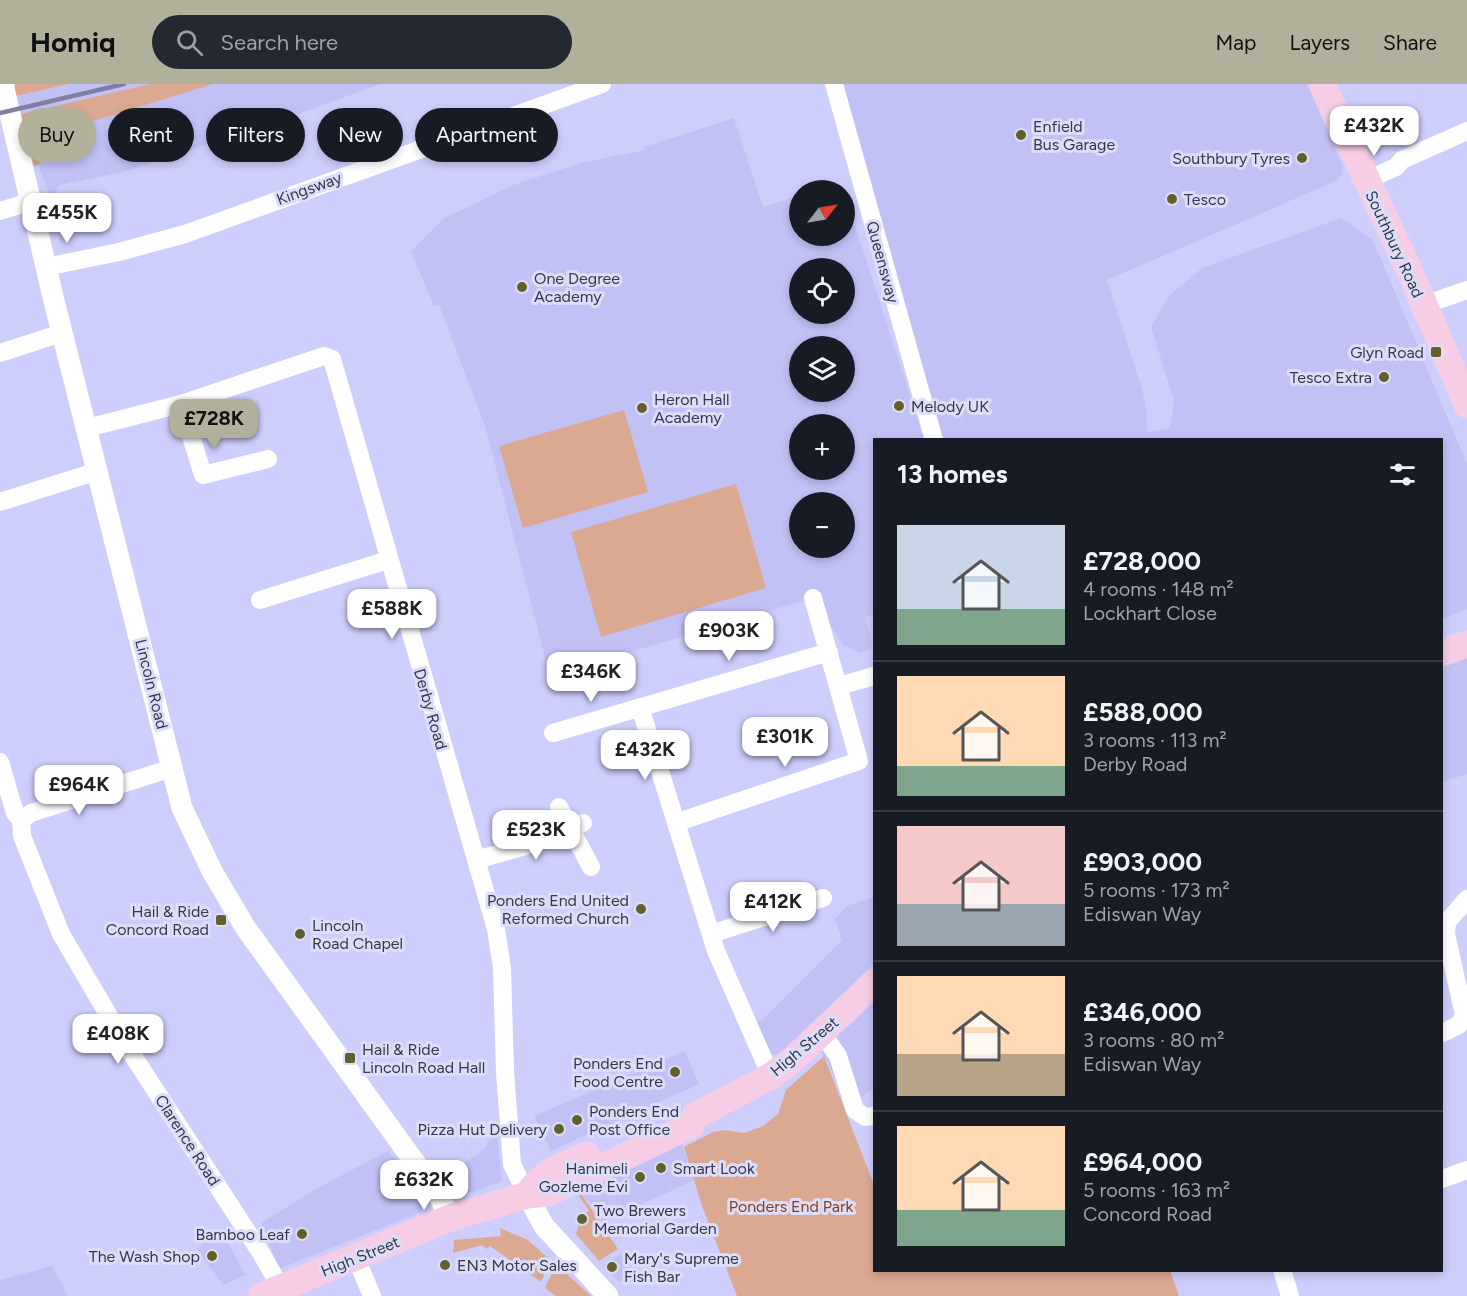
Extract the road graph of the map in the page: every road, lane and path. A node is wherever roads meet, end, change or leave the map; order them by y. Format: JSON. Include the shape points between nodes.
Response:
{"nodes":[{"id":1,"x":3,"y":84,"type":"edge"},
{"id":2,"x":602,"y":84,"type":"edge"},
{"id":3,"x":834,"y":84,"type":"edge"},
{"id":4,"x":1322,"y":84,"type":"edge"},
{"id":5,"x":1467,"y":131,"type":"edge"},
{"id":6,"x":1365,"y":181,"type":"junction"},
{"id":7,"x":30,"y":202,"type":"junction"},
{"id":8,"x":0,"y":211,"type":"edge"},
{"id":9,"x":46,"y":267,"type":"junction"},
{"id":10,"x":1467,"y":290,"type":"edge"},
{"id":11,"x":1424,"y":306,"type":"junction"},
{"id":12,"x":62,"y":333,"type":"junction"},
{"id":13,"x":0,"y":353,"type":"edge"},
{"id":14,"x":181,"y":404,"type":"junction"},
{"id":15,"x":1467,"y":405,"type":"edge"},
{"id":16,"x":87,"y":428,"type":"junction"},
{"id":17,"x":933,"y":438,"type":"edge"},
{"id":18,"x":268,"y":459,"type":"dead end"},
{"id":19,"x":98,"y":471,"type":"junction"},
{"id":20,"x":0,"y":502,"type":"edge"},
{"id":21,"x":388,"y":560,"type":"junction"},
{"id":22,"x":813,"y":598,"type":"dead end"},
{"id":23,"x":260,"y":600,"type":"dead end"},
{"id":24,"x":1467,"y":644,"type":"edge"},
{"id":25,"x":829,"y":652,"type":"junction"},
{"id":26,"x":1443,"y":652,"type":"edge"},
{"id":27,"x":873,"y":676,"type":"edge"},
{"id":28,"x":839,"y":686,"type":"junction"},
{"id":29,"x":640,"y":707,"type":"junction"},
{"id":30,"x":553,"y":733,"type":"dead end"},
{"id":31,"x":0,"y":762,"type":"edge"},
{"id":32,"x":172,"y":768,"type":"junction"},
{"id":33,"x":559,"y":807,"type":"dead end"},
{"id":34,"x":21,"y":820,"type":"junction"},
{"id":35,"x":678,"y":822,"type":"junction"},
{"id":36,"x":576,"y":826,"type":"junction"},
{"id":37,"x":476,"y":860,"type":"junction"},
{"id":38,"x":591,"y":867,"type":"dead end"},
{"id":39,"x":823,"y":898,"type":"dead end"},
{"id":40,"x":1467,"y":899,"type":"edge"},
{"id":41,"x":711,"y":934,"type":"junction"},
{"id":42,"x":873,"y":984,"type":"edge"},
{"id":43,"x":1443,"y":1033,"type":"edge"},
{"id":44,"x":822,"y":1034,"type":"junction"},
{"id":45,"x":771,"y":1076,"type":"junction"},
{"id":46,"x":873,"y":1116,"type":"edge"},
{"id":47,"x":1467,"y":1170,"type":"edge"},
{"id":48,"x":1443,"y":1179,"type":"edge"},
{"id":49,"x":527,"y":1195,"type":"junction"},
{"id":50,"x":450,"y":1218,"type":"junction"},
{"id":51,"x":356,"y":1258,"type":"junction"},
{"id":52,"x":1283,"y":1274,"type":"edge"},
{"id":53,"x":271,"y":1292,"type":"edge"},
{"id":54,"x":372,"y":1296,"type":"edge"},
{"id":55,"x":608,"y":1296,"type":"edge"},
{"id":56,"x":1290,"y":1296,"type":"edge"}],
"edges":[{"from":1,"to":7,"type":"street","name":"Lincoln Road"},
{"from":2,"to":9,"type":"street","name":"Kingsway","via":[[185,234]]},
{"from":3,"to":17,"type":"street","name":"Queensway"},
{"from":4,"to":6,"type":"main road","name":"Southbury Road"},
{"from":5,"to":6,"type":"street"},
{"from":6,"to":11,"type":"main road","name":"Southbury Road"},
{"from":7,"to":8,"type":"street"},
{"from":7,"to":9,"type":"street","name":"Lincoln Road"},
{"from":9,"to":12,"type":"street","name":"Lincoln Road"},
{"from":10,"to":11,"type":"street"},
{"from":11,"to":15,"type":"main road","name":"Southbury Road"},
{"from":12,"to":13,"type":"street"},
{"from":12,"to":16,"type":"street","name":"Lincoln Road"},
{"from":14,"to":16,"type":"street","name":"Derby Road"},
{"from":14,"to":18,"type":"street","via":[[203,475]]},
{"from":14,"to":21,"type":"street","name":"Derby Road","via":[[329,356]]},
{"from":16,"to":19,"type":"street","name":"Lincoln Road"},
{"from":19,"to":20,"type":"street"},
{"from":19,"to":32,"type":"street","name":"Lincoln Road"},
{"from":21,"to":23,"type":"street"},
{"from":21,"to":37,"type":"street","name":"Derby Road"},
{"from":22,"to":25,"type":"street"},
{"from":24,"to":26,"type":"main road"},
{"from":25,"to":28,"type":"street"},
{"from":25,"to":29,"type":"street"},
{"from":27,"to":28,"type":"street"},
{"from":28,"to":35,"type":"street","via":[[859,754],[857,763]]},
{"from":29,"to":30,"type":"street"},
{"from":29,"to":35,"type":"street"},
{"from":31,"to":34,"type":"street","name":"Clarence Road","via":[[15,813]]},
{"from":32,"to":34,"type":"street","via":[[31,813]]},
{"from":32,"to":50,"type":"street","name":"Lincoln Road","via":[[187,819],[245,927],[435,1190]]},
{"from":33,"to":36,"type":"street"},
{"from":34,"to":53,"type":"street","name":"Clarence Road","via":[[22,836],[61,934],[126,1045],[261,1253]]},
{"from":35,"to":41,"type":"street"},
{"from":36,"to":37,"type":"street"},
{"from":36,"to":38,"type":"street"},
{"from":37,"to":49,"type":"street","name":"Derby Road","via":[[496,929],[502,968],[510,1140],[514,1170]]},
{"from":39,"to":41,"type":"street"},
{"from":40,"to":43,"type":"street","via":[[1448,922],[1446,934],[1464,1015],[1459,1025]]},
{"from":41,"to":45,"type":"street"},
{"from":42,"to":44,"type":"main road","name":"High Street"},
{"from":44,"to":45,"type":"main road","name":"High Street"},
{"from":44,"to":46,"type":"street","via":[[841,1064],[855,1110],[865,1117]]},
{"from":45,"to":49,"type":"main road","name":"High Street","via":[[695,1116],[685,1128],[548,1194]]},
{"from":47,"to":48,"type":"street"},
{"from":49,"to":50,"type":"main road","name":"High Street"},
{"from":49,"to":55,"type":"street","via":[[543,1227]]},
{"from":50,"to":51,"type":"main road","name":"High Street"},
{"from":51,"to":53,"type":"main road","name":"High Street"},
{"from":51,"to":54,"type":"street"},
{"from":52,"to":56,"type":"street"}]}
